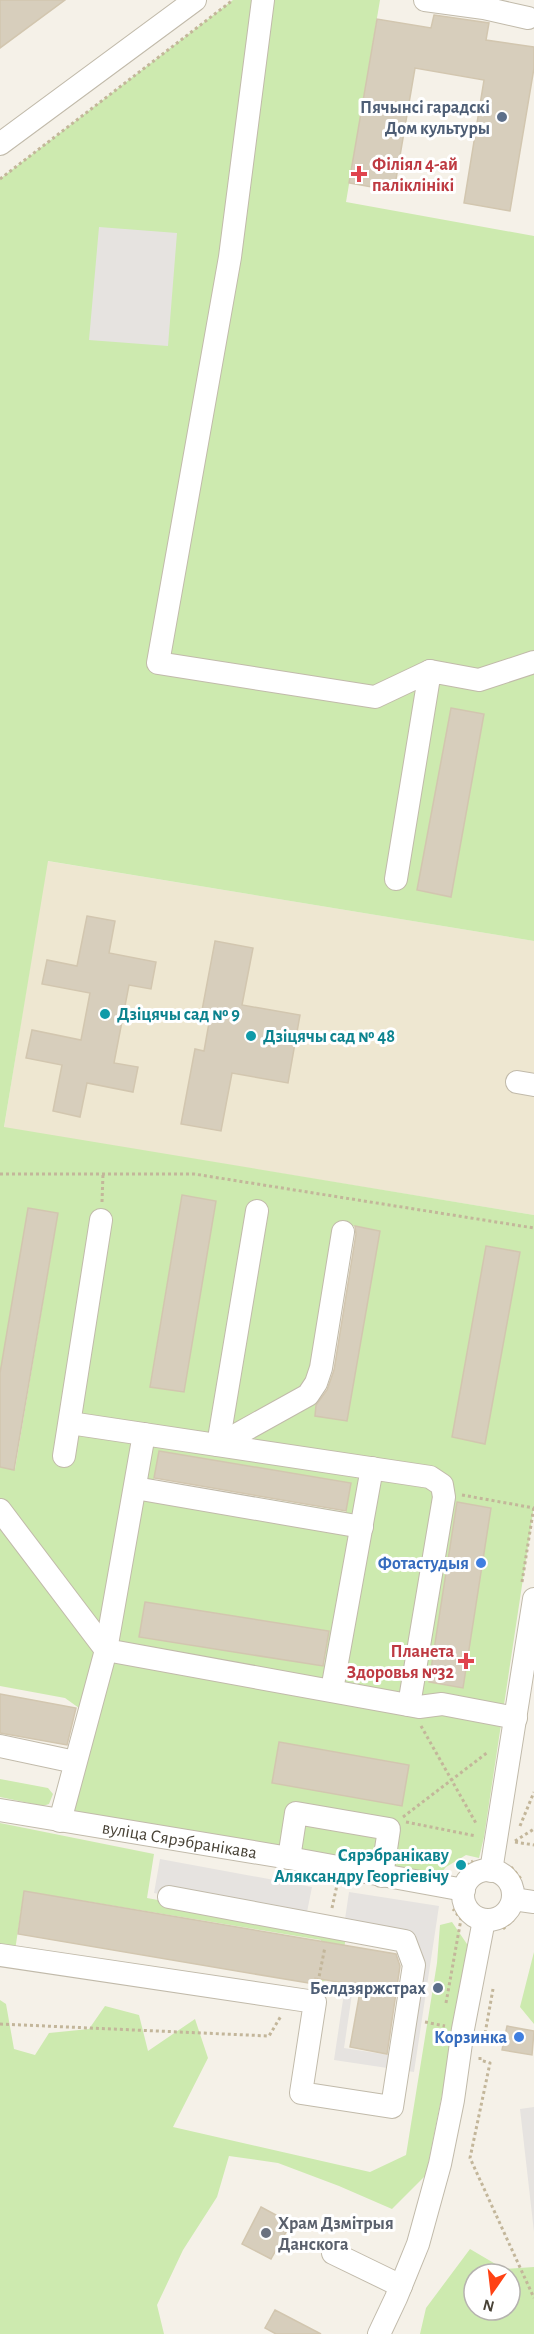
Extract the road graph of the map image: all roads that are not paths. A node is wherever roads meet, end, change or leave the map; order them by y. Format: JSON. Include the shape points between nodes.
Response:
{"nodes":[{"id":1,"x":195,"y":0,"type":"edge"},
{"id":2,"x":263,"y":0,"type":"edge"},
{"id":3,"x":438,"y":1,"type":"edge"},
{"id":4,"x":528,"y":18,"type":"dead end"},
{"id":5,"x":0,"y":144,"type":"edge"},
{"id":6,"x":534,"y":662,"type":"edge"},
{"id":7,"x":430,"y":671,"type":"junction"},
{"id":8,"x":396,"y":879,"type":"dead end"},
{"id":9,"x":257,"y":1212,"type":"dead end"},
{"id":10,"x":101,"y":1220,"type":"road end"},
{"id":11,"x":343,"y":1232,"type":"dead end"},
{"id":12,"x":70,"y":1423,"type":"junction"},
{"id":13,"x":144,"y":1434,"type":"junction"},
{"id":14,"x":218,"y":1445,"type":"junction"},
{"id":15,"x":64,"y":1456,"type":"dead end"},
{"id":16,"x":372,"y":1468,"type":"junction"},
{"id":17,"x":135,"y":1488,"type":"junction"},
{"id":18,"x":0,"y":1510,"type":"edge"},
{"id":19,"x":362,"y":1527,"type":"junction"},
{"id":20,"x":534,"y":1599,"type":"edge"},
{"id":21,"x":106,"y":1650,"type":"junction"},
{"id":22,"x":332,"y":1690,"type":"junction"},
{"id":23,"x":409,"y":1705,"type":"junction"},
{"id":24,"x":516,"y":1718,"type":"junction"},
{"id":25,"x":0,"y":1746,"type":"edge"},
{"id":26,"x":75,"y":1762,"type":"junction"},
{"id":27,"x":0,"y":1810,"type":"edge"},
{"id":28,"x":60,"y":1821,"type":"junction"},
{"id":29,"x":289,"y":1858,"type":"junction"},
{"id":30,"x":493,"y":1865,"type":"junction"},
{"id":31,"x":382,"y":1876,"type":"junction"},
{"id":32,"x":458,"y":1889,"type":"junction"},
{"id":33,"x":170,"y":1897,"type":"dead end"},
{"id":34,"x":523,"y":1900,"type":"edge"},
{"id":35,"x":484,"y":1920,"type":"junction"},
{"id":36,"x":0,"y":1954,"type":"edge"},
{"id":37,"x":333,"y":2253,"type":"dead end"},
{"id":38,"x":401,"y":2286,"type":"junction"},
{"id":39,"x":379,"y":2334,"type":"edge"}],
"edges":[{"from":1,"to":5,"type":"street"},
{"from":2,"to":7,"type":"street","via":[[230,257],[158,663],[375,697]]},
{"from":3,"to":4,"type":"street"},
{"from":6,"to":7,"type":"street","via":[[479,680]]},
{"from":7,"to":8,"type":"street"},
{"from":9,"to":14,"type":"street"},
{"from":10,"to":12,"type":"street"},
{"from":11,"to":14,"type":"street","via":[[316,1383],[308,1395]]},
{"from":12,"to":13,"type":"street"},
{"from":12,"to":15,"type":"street"},
{"from":13,"to":14,"type":"street"},
{"from":13,"to":17,"type":"street"},
{"from":14,"to":16,"type":"street"},
{"from":16,"to":19,"type":"street"},
{"from":16,"to":23,"type":"street","via":[[430,1477],[442,1485],[444,1497]]},
{"from":17,"to":19,"type":"street"},
{"from":17,"to":21,"type":"street"},
{"from":18,"to":21,"type":"street"},
{"from":19,"to":22,"type":"street"},
{"from":20,"to":24,"type":"street"},
{"from":21,"to":22,"type":"street"},
{"from":21,"to":26,"type":"street"},
{"from":22,"to":23,"type":"street"},
{"from":23,"to":24,"type":"street","via":[[442,1704]]},
{"from":24,"to":30,"type":"street"},
{"from":25,"to":26,"type":"street"},
{"from":26,"to":28,"type":"street"},
{"from":27,"to":28,"type":"street","name":"вуліца Сярэбранікава"},
{"from":28,"to":29,"type":"street","name":"вуліца Сярэбранікава"},
{"from":29,"to":31,"type":"street","name":"вуліца Сярэбранікава"},
{"from":29,"to":31,"type":"street","via":[[296,1814],[389,1829]]},
{"from":30,"to":32,"type":"street"},
{"from":30,"to":34,"type":"street"},
{"from":31,"to":32,"type":"street","name":"вуліца Сярэбранікава"},
{"from":32,"to":35,"type":"street","via":[[466,1906]]},
{"from":33,"to":36,"type":"street","via":[[405,1941],[414,1965],[392,2107],[301,2093],[315,2001]]},
{"from":34,"to":35,"type":"street","via":[[500,1917]]},
{"from":35,"to":38,"type":"street","via":[[441,2164],[418,2244]]},
{"from":37,"to":38,"type":"street"},
{"from":38,"to":39,"type":"street"}]}
